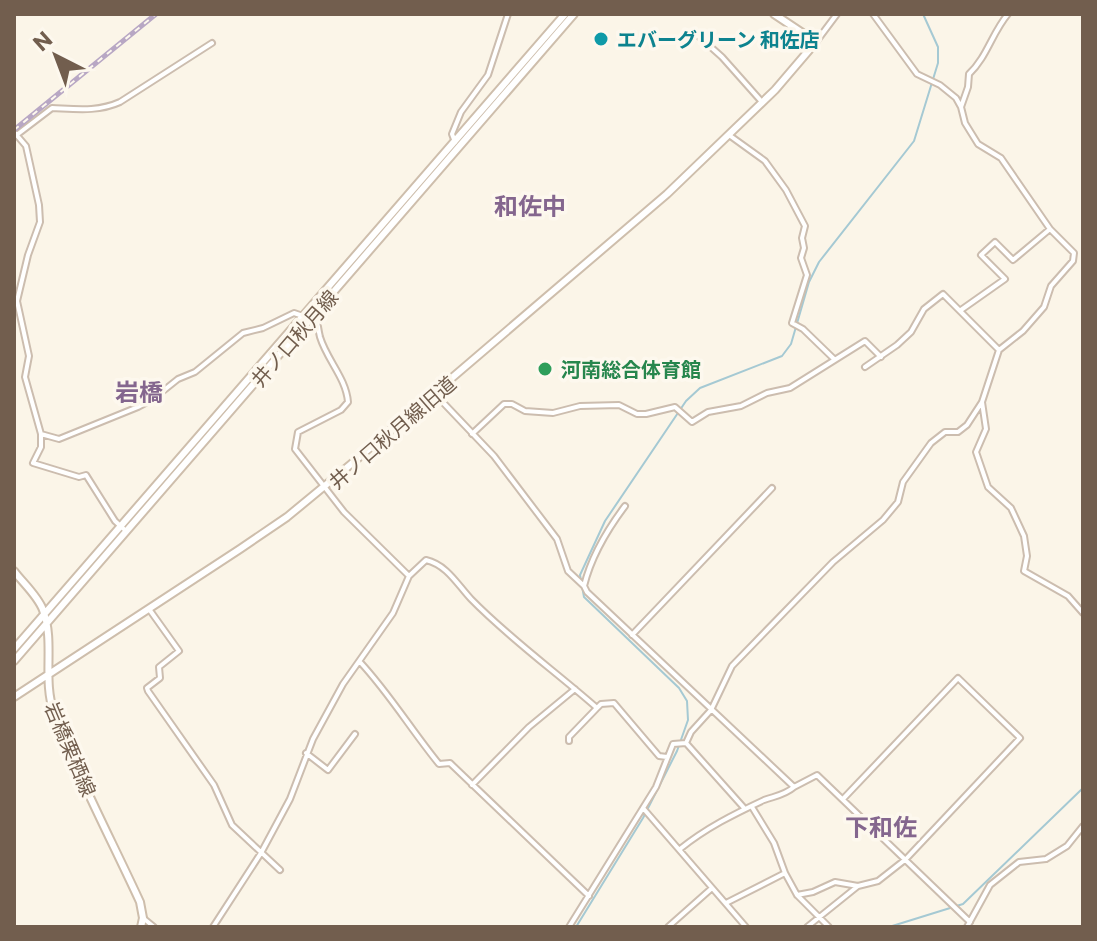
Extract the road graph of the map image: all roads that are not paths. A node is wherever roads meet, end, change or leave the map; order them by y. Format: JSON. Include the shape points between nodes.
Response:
{"nodes":[{"id":1,"x":508,"y":14,"type":"edge"},
{"id":2,"x":565,"y":14,"type":"edge"},
{"id":3,"x":574,"y":14,"type":"edge"},
{"id":4,"x":774,"y":14,"type":"edge"},
{"id":5,"x":837,"y":14,"type":"edge"},
{"id":6,"x":873,"y":14,"type":"edge"},
{"id":7,"x":1008,"y":14,"type":"edge"},
{"id":8,"x":694,"y":32,"type":"dead end"},
{"id":9,"x":816,"y":42,"type":"junction"},
{"id":10,"x":212,"y":43,"type":"dead end"},
{"id":11,"x":762,"y":102,"type":"junction"},
{"id":12,"x":961,"y":107,"type":"junction"},
{"id":13,"x":727,"y":134,"type":"junction"},
{"id":14,"x":15,"y":135,"type":"edge"},
{"id":15,"x":457,"y":144,"type":"junction"},
{"id":16,"x":1050,"y":229,"type":"junction"},
{"id":17,"x":313,"y":310,"type":"junction"},
{"id":18,"x":960,"y":311,"type":"junction"},
{"id":19,"x":304,"y":316,"type":"junction"},
{"id":20,"x":999,"y":350,"type":"junction"},
{"id":21,"x":881,"y":357,"type":"junction"},
{"id":22,"x":834,"y":359,"type":"junction"},
{"id":23,"x":865,"y":367,"type":"dead end"},
{"id":24,"x":435,"y":393,"type":"junction"},
{"id":25,"x":982,"y":402,"type":"junction"},
{"id":26,"x":41,"y":434,"type":"junction"},
{"id":27,"x":472,"y":434,"type":"junction"},
{"id":28,"x":323,"y":487,"type":"junction"},
{"id":29,"x":772,"y":488,"type":"dead end"},
{"id":30,"x":625,"y":506,"type":"dead end"},
{"id":31,"x":124,"y":529,"type":"junction"},
{"id":32,"x":14,"y":571,"type":"edge"},
{"id":33,"x":409,"y":576,"type":"junction"},
{"id":34,"x":584,"y":586,"type":"junction"},
{"id":35,"x":149,"y":609,"type":"junction"},
{"id":36,"x":1083,"y":613,"type":"edge"},
{"id":37,"x":44,"y":614,"type":"junction"},
{"id":38,"x":46,"y":624,"type":"junction"},
{"id":39,"x":632,"y":635,"type":"junction"},
{"id":40,"x":14,"y":649,"type":"edge"},
{"id":41,"x":14,"y":661,"type":"edge"},
{"id":42,"x":359,"y":661,"type":"junction"},
{"id":43,"x":47,"y":674,"type":"junction"},
{"id":44,"x":575,"y":689,"type":"junction"},
{"id":45,"x":14,"y":697,"type":"edge"},
{"id":46,"x":598,"y":707,"type":"junction"},
{"id":47,"x":711,"y":710,"type":"junction"},
{"id":48,"x":355,"y":734,"type":"dead end"},
{"id":49,"x":569,"y":741,"type":"dead end"},
{"id":50,"x":684,"y":743,"type":"junction"},
{"id":51,"x":306,"y":753,"type":"junction"},
{"id":52,"x":667,"y":757,"type":"junction"},
{"id":53,"x":472,"y":785,"type":"junction"},
{"id":54,"x":794,"y":787,"type":"junction"},
{"id":55,"x":843,"y":799,"type":"junction"},
{"id":56,"x":752,"y":807,"type":"junction"},
{"id":57,"x":643,"y":808,"type":"junction"},
{"id":58,"x":745,"y":809,"type":"junction"},
{"id":59,"x":1083,"y":826,"type":"edge"},
{"id":60,"x":680,"y":849,"type":"junction"},
{"id":61,"x":261,"y":853,"type":"junction"},
{"id":62,"x":906,"y":859,"type":"junction"},
{"id":63,"x":280,"y":870,"type":"dead end"},
{"id":64,"x":785,"y":873,"type":"junction"},
{"id":65,"x":858,"y":886,"type":"junction"},
{"id":66,"x":712,"y":888,"type":"junction"},
{"id":67,"x":797,"y":895,"type":"junction"},
{"id":68,"x":589,"y":896,"type":"junction"},
{"id":69,"x":725,"y":903,"type":"junction"},
{"id":70,"x":143,"y":918,"type":"junction"},
{"id":71,"x":819,"y":919,"type":"junction"},
{"id":72,"x":968,"y":924,"type":"edge"},
{"id":73,"x":141,"y":927,"type":"edge"},
{"id":74,"x":154,"y":927,"type":"edge"},
{"id":75,"x":213,"y":927,"type":"edge"},
{"id":76,"x":569,"y":927,"type":"edge"},
{"id":77,"x":668,"y":927,"type":"edge"},
{"id":78,"x":746,"y":927,"type":"edge"},
{"id":79,"x":807,"y":927,"type":"edge"},
{"id":80,"x":829,"y":927,"type":"edge"}],
"edges":[{"from":1,"to":15,"type":"street","via":[[488,75],[452,134]]},
{"from":2,"to":15,"type":"main road","name":"井ノ口秋月線"},
{"from":3,"to":15,"type":"main road","name":"井ノ口秋月線"},
{"from":4,"to":9,"type":"main road"},
{"from":5,"to":9,"type":"street","name":"井ノ口秋月線旧道"},
{"from":6,"to":12,"type":"street","via":[[917,74],[940,85]]},
{"from":7,"to":12,"type":"street","via":[[969,74]]},
{"from":8,"to":11,"type":"street"},
{"from":9,"to":11,"type":"main road","name":"井ノ口秋月線旧道"},
{"from":10,"to":14,"type":"street","via":[[120,102],[87,109],[52,108]]},
{"from":11,"to":13,"type":"main road","name":"井ノ口秋月線旧道"},
{"from":12,"to":16,"type":"street","via":[[978,144],[1001,158]]},
{"from":13,"to":22,"type":"street","via":[[765,161],[805,226],[801,258],[807,275],[792,323]]},
{"from":13,"to":24,"type":"main road","name":"井ノ口秋月線旧道","via":[[667,194]]},
{"from":14,"to":26,"type":"street","via":[[26,146],[39,205],[40,222],[17,301],[29,356],[25,377]]},
{"from":15,"to":17,"type":"main road","name":"井ノ口秋月線"},
{"from":16,"to":18,"type":"street","via":[[1013,260],[995,242],[981,255],[1005,279]]},
{"from":16,"to":20,"type":"street","via":[[1074,253],[1073,261],[1051,286],[1044,307]]},
{"from":17,"to":19,"type":"main road","name":"井ノ口秋月線"},
{"from":17,"to":28,"type":"street","via":[[348,402],[296,436],[295,449]]},
{"from":17,"to":31,"type":"main road","name":"井ノ口秋月線"},
{"from":18,"to":20,"type":"street"},
{"from":18,"to":21,"type":"street","via":[[943,294]]},
{"from":19,"to":26,"type":"street","via":[[294,313],[243,333],[195,372],[138,407],[59,439]]},
{"from":19,"to":31,"type":"main road","name":"井ノ口秋月線"},
{"from":20,"to":25,"type":"street"},
{"from":21,"to":22,"type":"street","via":[[865,341]]},
{"from":21,"to":23,"type":"street"},
{"from":22,"to":27,"type":"street","via":[[790,388],[708,412],[692,422],[675,407],[637,414],[619,405],[580,406],[553,413],[504,404]]},
{"from":24,"to":27,"type":"street"},
{"from":24,"to":28,"type":"main road","name":"井ノ口秋月線旧道"},
{"from":25,"to":36,"type":"street","via":[[986,429],[976,452],[978,462],[988,487],[1011,508],[1024,536],[1024,571],[1068,596]]},
{"from":25,"to":47,"type":"street","via":[[967,425],[931,443],[883,520],[833,562],[732,666]]},
{"from":26,"to":31,"type":"street","via":[[33,463],[86,475]]},
{"from":27,"to":34,"type":"street","via":[[557,539],[568,571]]},
{"from":28,"to":33,"type":"street","name":"井ノ口秋月線旧道"},
{"from":28,"to":35,"type":"main road"},
{"from":29,"to":39,"type":"street"},
{"from":30,"to":34,"type":"street","via":[[610,526]]},
{"from":31,"to":37,"type":"main road","name":"井ノ口秋月線"},
{"from":31,"to":38,"type":"main road","name":"井ノ口秋月線"},
{"from":32,"to":37,"type":"main road","name":"岩橋栗栖線"},
{"from":33,"to":42,"type":"street","via":[[393,613]]},
{"from":33,"to":44,"type":"street","via":[[426,560],[437,563],[527,651]]},
{"from":34,"to":39,"type":"street"},
{"from":35,"to":43,"type":"main road"},
{"from":35,"to":61,"type":"street","via":[[179,651],[159,667],[160,678],[148,691],[214,785],[232,825]]},
{"from":37,"to":38,"type":"main road","name":"岩橋栗栖線"},
{"from":37,"to":40,"type":"main road","name":"井ノ口秋月線"},
{"from":38,"to":41,"type":"main road","name":"井ノ口秋月線"},
{"from":38,"to":43,"type":"main road","name":"岩橋栗栖線"},
{"from":39,"to":47,"type":"street"},
{"from":42,"to":51,"type":"street"},
{"from":42,"to":53,"type":"street","via":[[439,764],[450,763]]},
{"from":43,"to":45,"type":"main road"},
{"from":43,"to":70,"type":"main road","name":"岩橋栗栖線","via":[[54,712]]},
{"from":44,"to":46,"type":"street"},
{"from":44,"to":53,"type":"street"},
{"from":46,"to":49,"type":"street"},
{"from":46,"to":52,"type":"street","via":[[614,703],[659,756]]},
{"from":47,"to":50,"type":"street"},
{"from":47,"to":54,"type":"street"},
{"from":48,"to":51,"type":"street","via":[[328,770]]},
{"from":50,"to":52,"type":"street","via":[[673,744]]},
{"from":50,"to":58,"type":"street"},
{"from":51,"to":61,"type":"street","via":[[290,799]]},
{"from":52,"to":57,"type":"street"},
{"from":53,"to":68,"type":"street"},
{"from":54,"to":55,"type":"street","via":[[817,775]]},
{"from":54,"to":56,"type":"street"},
{"from":55,"to":62,"type":"street"},
{"from":55,"to":62,"type":"street","via":[[958,678],[1020,738]]},
{"from":56,"to":58,"type":"street"},
{"from":56,"to":64,"type":"street"},
{"from":57,"to":60,"type":"street"},
{"from":57,"to":68,"type":"street"},
{"from":58,"to":60,"type":"street","via":[[716,822]]},
{"from":59,"to":72,"type":"street","via":[[1067,846],[1046,859],[1019,862],[990,885]]},
{"from":60,"to":66,"type":"street"},
{"from":61,"to":63,"type":"street"},
{"from":61,"to":75,"type":"street"},
{"from":62,"to":65,"type":"street","via":[[878,881]]},
{"from":62,"to":72,"type":"street"},
{"from":64,"to":67,"type":"street"},
{"from":64,"to":69,"type":"street"},
{"from":65,"to":67,"type":"street","via":[[835,882]]},
{"from":65,"to":71,"type":"street"},
{"from":66,"to":69,"type":"street"},
{"from":66,"to":77,"type":"street"},
{"from":67,"to":71,"type":"street"},
{"from":68,"to":76,"type":"street"},
{"from":69,"to":78,"type":"street"},
{"from":70,"to":73,"type":"main road"},
{"from":70,"to":74,"type":"street"},
{"from":71,"to":79,"type":"street"},
{"from":71,"to":80,"type":"street"}]}
